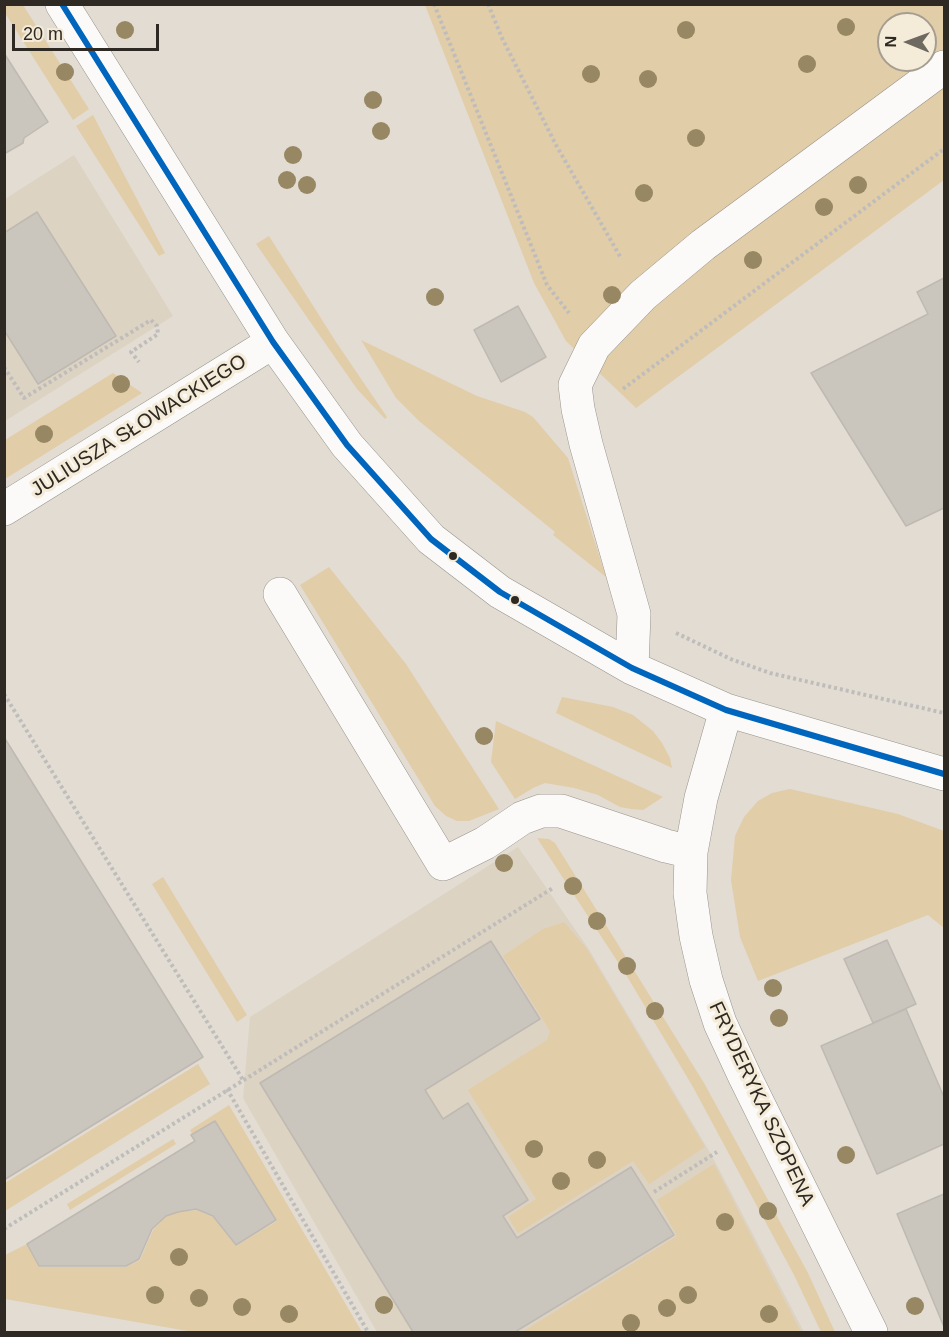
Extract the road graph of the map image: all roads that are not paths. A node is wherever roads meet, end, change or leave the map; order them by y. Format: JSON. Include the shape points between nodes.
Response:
{"nodes":[{"id":1,"x":62,"y":4,"type":"edge"},
{"id":2,"x":945,"y":68,"type":"edge"},
{"id":3,"x":273,"y":342,"type":"junction"},
{"id":4,"x":4,"y":509,"type":"edge"},
{"id":5,"x":280,"y":594,"type":"dead end"},
{"id":6,"x":632,"y":668,"type":"junction"},
{"id":7,"x":726,"y":711,"type":"junction"},
{"id":8,"x":945,"y":774,"type":"edge"},
{"id":9,"x":691,"y":852,"type":"junction"},
{"id":10,"x":871,"y":1332,"type":"edge"}],
"edges":[{"from":1,"to":3,"type":"street"},
{"from":2,"to":6,"type":"street","via":[[703,245],[643,295],[594,346],[575,385],[586,444],[634,614]]},
{"from":3,"to":4,"type":"street","name":"JULIUSZA SŁOWACKIEGO"},
{"from":3,"to":6,"type":"street","via":[[347,445],[430,539],[500,592]]},
{"from":5,"to":9,"type":"street","via":[[443,864],[542,811],[561,811]]},
{"from":6,"to":7,"type":"street"},
{"from":7,"to":8,"type":"street"},
{"from":7,"to":9,"type":"street","name":"FRYDERYKA SZOPENA","via":[[701,798]]},
{"from":9,"to":10,"type":"street","name":"FRYDERYKA SZOPENA","via":[[690,893],[696,936],[720,1023]]}]}
